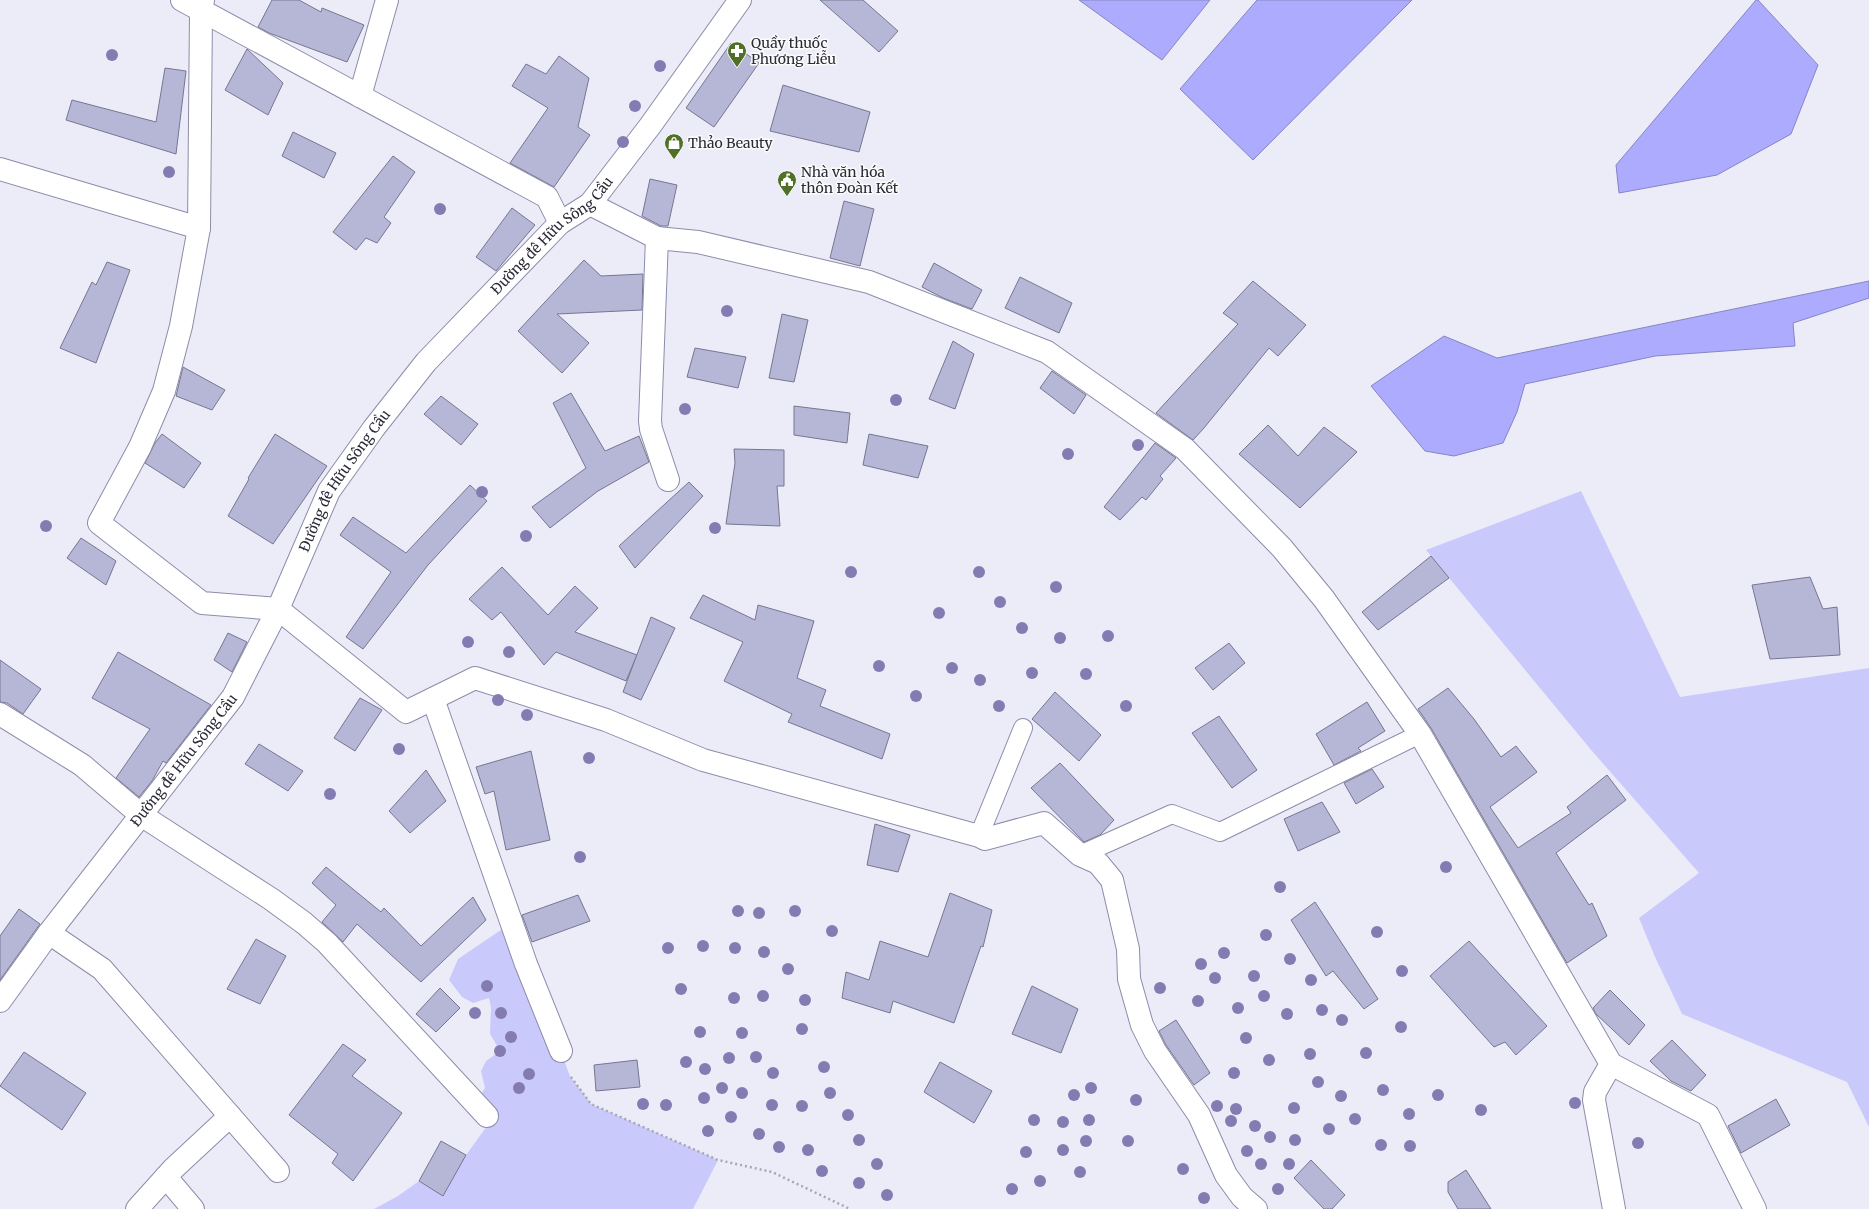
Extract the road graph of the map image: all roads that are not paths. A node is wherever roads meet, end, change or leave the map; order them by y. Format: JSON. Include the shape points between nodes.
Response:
{"nodes":[{"id":1,"x":182,"y":0,"type":"edge"},
{"id":2,"x":387,"y":0,"type":"edge"},
{"id":3,"x":740,"y":0,"type":"edge"},
{"id":4,"x":202,"y":6,"type":"edge"},
{"id":5,"x":360,"y":96,"type":"junction"},
{"id":6,"x":0,"y":169,"type":"edge"},
{"id":7,"x":590,"y":204,"type":"junction"},
{"id":8,"x":560,"y":223,"type":"junction"},
{"id":9,"x":199,"y":228,"type":"junction"},
{"id":10,"x":657,"y":238,"type":"junction"},
{"id":11,"x":668,"y":480,"type":"dead end"},
{"id":12,"x":278,"y":609,"type":"junction"},
{"id":13,"x":434,"y":699,"type":"junction"},
{"id":14,"x":0,"y":714,"type":"edge"},
{"id":15,"x":1023,"y":728,"type":"dead end"},
{"id":16,"x":1420,"y":734,"type":"junction"},
{"id":17,"x":141,"y":815,"type":"junction"},
{"id":18,"x":979,"y":836,"type":"junction"},
{"id":19,"x":1080,"y":855,"type":"junction"},
{"id":20,"x":49,"y":934,"type":"junction"},
{"id":21,"x":0,"y":1001,"type":"edge"},
{"id":22,"x":561,"y":1051,"type":"road end"},
{"id":23,"x":1611,"y":1064,"type":"junction"},
{"id":24,"x":230,"y":1116,"type":"junction"},
{"id":25,"x":487,"y":1116,"type":"dead end"},
{"id":26,"x":278,"y":1171,"type":"dead end"},
{"id":27,"x":166,"y":1177,"type":"junction"},
{"id":28,"x":137,"y":1209,"type":"edge"},
{"id":29,"x":193,"y":1209,"type":"edge"},
{"id":30,"x":1256,"y":1209,"type":"edge"},
{"id":31,"x":1614,"y":1209,"type":"edge"},
{"id":32,"x":1755,"y":1209,"type":"edge"}],
"edges":[{"from":1,"to":4,"type":"street"},
{"from":2,"to":5,"type":"street"},
{"from":3,"to":7,"type":"street","name":"Đường đê Hữu Sông Cầu","via":[[650,126]]},
{"from":4,"to":5,"type":"street"},
{"from":4,"to":9,"type":"street"},
{"from":5,"to":8,"type":"street","via":[[547,197]]},
{"from":6,"to":9,"type":"street"},
{"from":7,"to":8,"type":"street","name":"Đường đê Hữu Sông Cầu"},
{"from":7,"to":10,"type":"street"},
{"from":8,"to":12,"type":"street","name":"Đường đê Hữu Sông Cầu","via":[[426,362],[356,453],[329,491]]},
{"from":9,"to":12,"type":"street","via":[[181,326],[164,391],[140,447],[99,523],[202,603]]},
{"from":10,"to":11,"type":"street","via":[[650,421]]},
{"from":10,"to":16,"type":"street","via":[[698,242],[869,282],[1047,352],[1185,449],[1282,548],[1324,599]]},
{"from":12,"to":13,"type":"street","via":[[406,712]]},
{"from":12,"to":17,"type":"street","name":"Đường đê Hữu Sông Cầu","via":[[233,697]]},
{"from":13,"to":18,"type":"street","via":[[476,678],[606,720],[703,760]]},
{"from":13,"to":22,"type":"street","via":[[526,964]]},
{"from":14,"to":17,"type":"street","via":[[82,765]]},
{"from":15,"to":18,"type":"lane"},
{"from":16,"to":19,"type":"lane","via":[[1220,832],[1172,814]]},
{"from":16,"to":23,"type":"street"},
{"from":17,"to":20,"type":"street","name":"Đường đê Hữu Sông Cầu"},
{"from":17,"to":25,"type":"street","via":[[271,899],[327,943]]},
{"from":18,"to":19,"type":"street","via":[[986,839],[1044,823]]},
{"from":19,"to":30,"type":"street","via":[[1098,863],[1112,880],[1128,949],[1129,979],[1142,1025],[1155,1051],[1199,1115],[1226,1175],[1242,1197]]},
{"from":20,"to":21,"type":"street","name":"Đường đê Hữu Sông Cầu"},
{"from":20,"to":24,"type":"street","via":[[102,969]]},
{"from":23,"to":31,"type":"street","via":[[1595,1092],[1594,1100]]},
{"from":23,"to":32,"type":"street","via":[[1708,1115]]},
{"from":24,"to":26,"type":"street"},
{"from":24,"to":27,"type":"street"},
{"from":27,"to":28,"type":"street"},
{"from":27,"to":29,"type":"street"}]}
